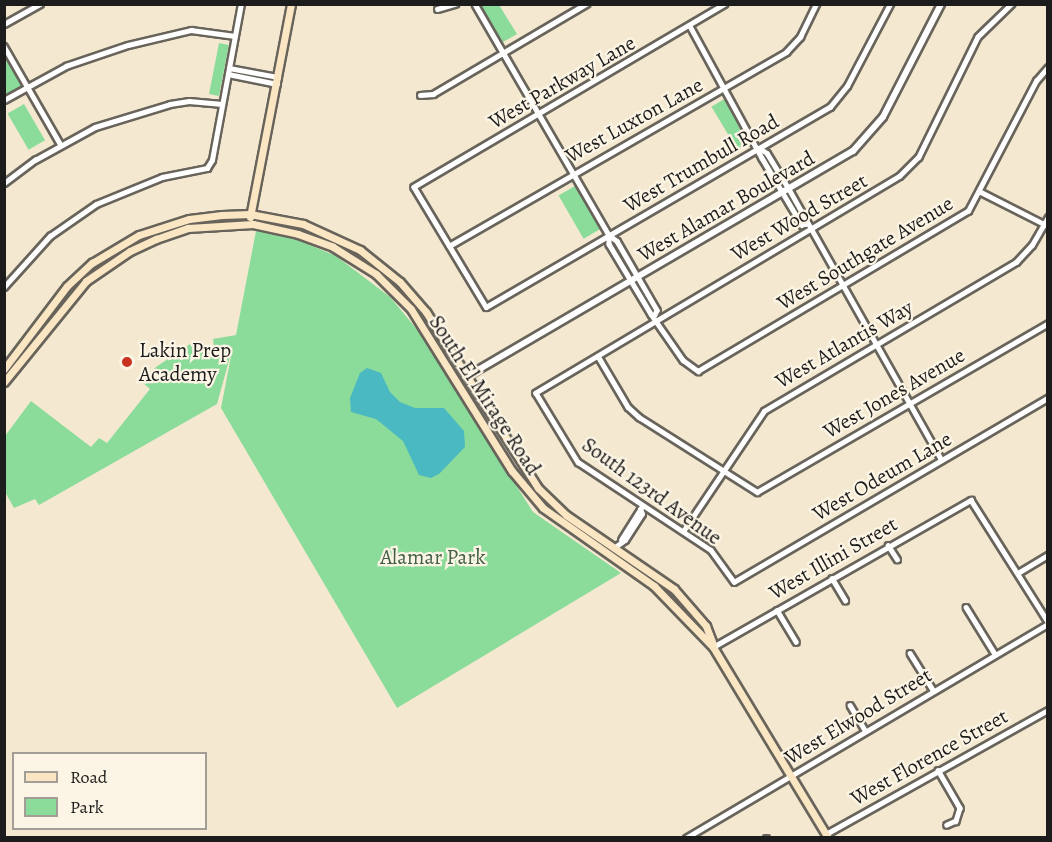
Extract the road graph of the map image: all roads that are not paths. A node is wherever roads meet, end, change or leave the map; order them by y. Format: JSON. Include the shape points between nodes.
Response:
{"nodes":[{"id":1,"x":40,"y":4,"type":"edge"},
{"id":2,"x":241,"y":4,"type":"edge"},
{"id":3,"x":291,"y":4,"type":"edge"},
{"id":4,"x":456,"y":4,"type":"edge"},
{"id":5,"x":475,"y":4,"type":"edge"},
{"id":6,"x":586,"y":4,"type":"edge"},
{"id":7,"x":725,"y":4,"type":"edge"},
{"id":8,"x":816,"y":4,"type":"edge"},
{"id":9,"x":890,"y":4,"type":"edge"},
{"id":10,"x":941,"y":4,"type":"edge"},
{"id":11,"x":1012,"y":4,"type":"edge"},
{"id":12,"x":437,"y":9,"type":"dead end"},
{"id":13,"x":4,"y":24,"type":"edge"},
{"id":14,"x":690,"y":26,"type":"junction"},
{"id":15,"x":235,"y":36,"type":"junction"},
{"id":16,"x":4,"y":46,"type":"edge"},
{"id":17,"x":503,"y":53,"type":"junction"},
{"id":18,"x":1047,"y":67,"type":"edge"},
{"id":19,"x":229,"y":68,"type":"junction"},
{"id":20,"x":228,"y":74,"type":"junction"},
{"id":21,"x":277,"y":81,"type":"junction"},
{"id":22,"x":28,"y":86,"type":"junction"},
{"id":23,"x":725,"y":88,"type":"junction"},
{"id":24,"x":420,"y":95,"type":"dead end"},
{"id":25,"x":4,"y":100,"type":"edge"},
{"id":26,"x":222,"y":104,"type":"junction"},
{"id":27,"x":539,"y":114,"type":"junction"},
{"id":28,"x":61,"y":145,"type":"junction"},
{"id":29,"x":759,"y":148,"type":"junction"},
{"id":30,"x":572,"y":174,"type":"junction"},
{"id":31,"x":4,"y":183,"type":"edge"},
{"id":32,"x":786,"y":191,"type":"junction"},
{"id":33,"x":981,"y":192,"type":"junction"},
{"id":34,"x":250,"y":214,"type":"junction"},
{"id":35,"x":1047,"y":217,"type":"edge"},
{"id":36,"x":249,"y":224,"type":"junction"},
{"id":37,"x":1046,"y":225,"type":"edge"},
{"id":38,"x":808,"y":227,"type":"junction"},
{"id":39,"x":609,"y":235,"type":"junction"},
{"id":40,"x":449,"y":246,"type":"junction"},
{"id":41,"x":634,"y":278,"type":"junction"},
{"id":42,"x":4,"y":287,"type":"edge"},
{"id":43,"x":843,"y":288,"type":"junction"},
{"id":44,"x":657,"y":317,"type":"junction"},
{"id":45,"x":1047,"y":323,"type":"edge"},
{"id":46,"x":876,"y":345,"type":"junction"},
{"id":47,"x":598,"y":356,"type":"junction"},
{"id":48,"x":4,"y":369,"type":"edge"},
{"id":49,"x":466,"y":377,"type":"junction"},
{"id":50,"x":6,"y":378,"type":"edge"},
{"id":51,"x":536,"y":393,"type":"joint"},
{"id":52,"x":1047,"y":398,"type":"edge"},
{"id":53,"x":909,"y":403,"type":"junction"},
{"id":54,"x":942,"y":460,"type":"junction"},
{"id":55,"x":723,"y":471,"type":"junction"},
{"id":56,"x":642,"y":506,"type":"junction"},
{"id":57,"x":684,"y":530,"type":"junction"},
{"id":58,"x":888,"y":545,"type":"junction"},
{"id":59,"x":615,"y":547,"type":"junction"},
{"id":60,"x":1047,"y":555,"type":"edge"},
{"id":61,"x":897,"y":559,"type":"dead end"},
{"id":62,"x":1018,"y":573,"type":"junction"},
{"id":63,"x":832,"y":578,"type":"junction"},
{"id":64,"x":734,"y":582,"type":"joint"},
{"id":65,"x":845,"y":600,"type":"dead end"},
{"id":66,"x":966,"y":607,"type":"dead end"},
{"id":67,"x":777,"y":610,"type":"junction"},
{"id":68,"x":1047,"y":623,"type":"edge"},
{"id":69,"x":796,"y":642,"type":"dead end"},
{"id":70,"x":713,"y":647,"type":"junction"},
{"id":71,"x":910,"y":653,"type":"dead end"},
{"id":72,"x":995,"y":654,"type":"junction"},
{"id":73,"x":933,"y":690,"type":"junction"},
{"id":74,"x":850,"y":705,"type":"dead end"},
{"id":75,"x":1047,"y":710,"type":"edge"},
{"id":76,"x":865,"y":730,"type":"junction"},
{"id":77,"x":938,"y":770,"type":"junction"},
{"id":78,"x":791,"y":775,"type":"junction"},
{"id":79,"x":947,"y":825,"type":"dead end"},
{"id":80,"x":827,"y":836,"type":"edge"},
{"id":81,"x":686,"y":837,"type":"edge"}],
"edges":[{"from":1,"to":13,"type":"street"},
{"from":2,"to":15,"type":"street"},
{"from":3,"to":21,"type":"main road"},
{"from":4,"to":12,"type":"street"},
{"from":5,"to":17,"type":"street"},
{"from":6,"to":17,"type":"street"},
{"from":7,"to":14,"type":"street","name":"West Parkway Lane"},
{"from":8,"to":23,"type":"street","name":"West Luxton Lane","via":[[800,37],[786,52]]},
{"from":9,"to":29,"type":"street","name":"West Trumbull Road","via":[[838,99]]},
{"from":10,"to":32,"type":"street","name":"West Alamar Boulevard","via":[[875,130],[853,151]]},
{"from":11,"to":38,"type":"street","name":"West Wood Street","via":[[978,37],[911,167]]},
{"from":14,"to":23,"type":"street"},
{"from":14,"to":27,"type":"street","name":"West Parkway Lane"},
{"from":15,"to":19,"type":"street"},
{"from":15,"to":22,"type":"street","via":[[203,30],[172,33],[94,54]]},
{"from":16,"to":22,"type":"street"},
{"from":17,"to":24,"type":"street","via":[[433,94]]},
{"from":17,"to":27,"type":"street"},
{"from":18,"to":33,"type":"street","name":"West Southgate Avenue","via":[[1036,81]]},
{"from":19,"to":20,"type":"street"},
{"from":19,"to":21,"type":"street"},
{"from":20,"to":21,"type":"street"},
{"from":20,"to":26,"type":"street"},
{"from":21,"to":34,"type":"main road"},
{"from":22,"to":25,"type":"street"},
{"from":22,"to":28,"type":"street"},
{"from":23,"to":29,"type":"street"},
{"from":23,"to":30,"type":"street","name":"West Luxton Lane"},
{"from":26,"to":28,"type":"street","via":[[170,104],[95,127]]},
{"from":26,"to":42,"type":"street","via":[[207,168],[162,177],[96,204],[50,236]]},
{"from":27,"to":30,"type":"street"},
{"from":27,"to":40,"type":"street","name":"West Parkway Lane","via":[[414,187]]},
{"from":28,"to":31,"type":"street"},
{"from":29,"to":32,"type":"street"},
{"from":29,"to":39,"type":"street","name":"West Trumbull Road"},
{"from":30,"to":39,"type":"street"},
{"from":30,"to":40,"type":"street","name":"West Luxton Lane"},
{"from":32,"to":38,"type":"street","via":[[802,225]]},
{"from":32,"to":41,"type":"street","name":"West Alamar Boulevard"},
{"from":33,"to":37,"type":"street"},
{"from":33,"to":43,"type":"street","name":"West Southgate Avenue","via":[[968,211],[944,228]]},
{"from":34,"to":36,"type":"main road"},
{"from":34,"to":48,"type":"main road","name":"South El Mirage Road","via":[[189,219],[162,226],[112,249],[67,286]]},
{"from":34,"to":49,"type":"main road","name":"South El Mirage Road","via":[[303,224],[339,239],[385,268],[426,312]]},
{"from":35,"to":37,"type":"street","name":"West Atlantis Way"},
{"from":36,"to":50,"type":"main road","name":"South El Mirage Road","via":[[188,228],[156,239],[104,267],[68,299]]},
{"from":36,"to":70,"type":"main road","name":"South El Mirage Road","via":[[298,234],[333,247],[383,280],[411,309],[526,490],[561,523],[654,586]]},
{"from":37,"to":46,"type":"street","name":"West Atlantis Way","via":[[1016,262]]},
{"from":38,"to":43,"type":"street"},
{"from":38,"to":44,"type":"street","name":"West Wood Street"},
{"from":39,"to":40,"type":"street","name":"West Trumbull Road","via":[[486,307]]},
{"from":39,"to":41,"type":"street","via":[[609,244]]},
{"from":41,"to":44,"type":"street"},
{"from":41,"to":49,"type":"street","name":"West Alamar Boulevard"},
{"from":43,"to":44,"type":"street","name":"West Southgate Avenue","via":[[698,371],[683,360]]},
{"from":43,"to":46,"type":"street"},
{"from":44,"to":47,"type":"street","name":"West Wood Street"},
{"from":45,"to":53,"type":"street","name":"West Jones Avenue"},
{"from":46,"to":53,"type":"street"},
{"from":46,"to":55,"type":"street","name":"West Atlantis Way","via":[[764,411]]},
{"from":47,"to":51,"type":"street","name":"West Wood Street"},
{"from":47,"to":55,"type":"street","via":[[628,407]]},
{"from":49,"to":59,"type":"main road","name":"South El Mirage Road","via":[[538,488],[566,515]]},
{"from":51,"to":56,"type":"street","name":"South 123rd Avenue","via":[[578,462]]},
{"from":52,"to":54,"type":"street","name":"West Odeum Lane"},
{"from":53,"to":54,"type":"street"},
{"from":53,"to":55,"type":"street","name":"West Jones Avenue","via":[[757,492]]},
{"from":54,"to":64,"type":"street","name":"West Odeum Lane"},
{"from":55,"to":57,"type":"street","name":"West Atlantis Way"},
{"from":56,"to":57,"type":"street","name":"South 123rd Avenue"},
{"from":56,"to":59,"type":"street","via":[[642,514],[625,540]]},
{"from":57,"to":64,"type":"street","name":"South 123rd Avenue","via":[[711,550]]},
{"from":58,"to":61,"type":"street"},
{"from":58,"to":62,"type":"street","name":"West Illini Street","via":[[971,500]]},
{"from":58,"to":63,"type":"street","name":"West Illini Street"},
{"from":59,"to":70,"type":"main road","name":"South El Mirage Road","via":[[674,589],[706,626]]},
{"from":60,"to":62,"type":"street"},
{"from":62,"to":68,"type":"street"},
{"from":63,"to":65,"type":"street"},
{"from":63,"to":67,"type":"street","name":"West Illini Street"},
{"from":66,"to":72,"type":"street"},
{"from":67,"to":69,"type":"street"},
{"from":67,"to":70,"type":"street","name":"West Illini Street"},
{"from":68,"to":72,"type":"street","name":"West Elwood Street"},
{"from":70,"to":78,"type":"main road","name":"South El Mirage Road"},
{"from":71,"to":73,"type":"street"},
{"from":72,"to":73,"type":"street","name":"West Elwood Street"},
{"from":73,"to":76,"type":"street","name":"West Elwood Street"},
{"from":74,"to":76,"type":"street"},
{"from":75,"to":77,"type":"street","name":"West Florence Street"},
{"from":76,"to":78,"type":"street","name":"West Elwood Street"},
{"from":77,"to":79,"type":"street","via":[[960,808],[956,820]]},
{"from":77,"to":80,"type":"street","name":"West Florence Street"},
{"from":78,"to":80,"type":"main road","name":"South El Mirage Road"},
{"from":78,"to":81,"type":"street","name":"West Elwood Street"}]}
